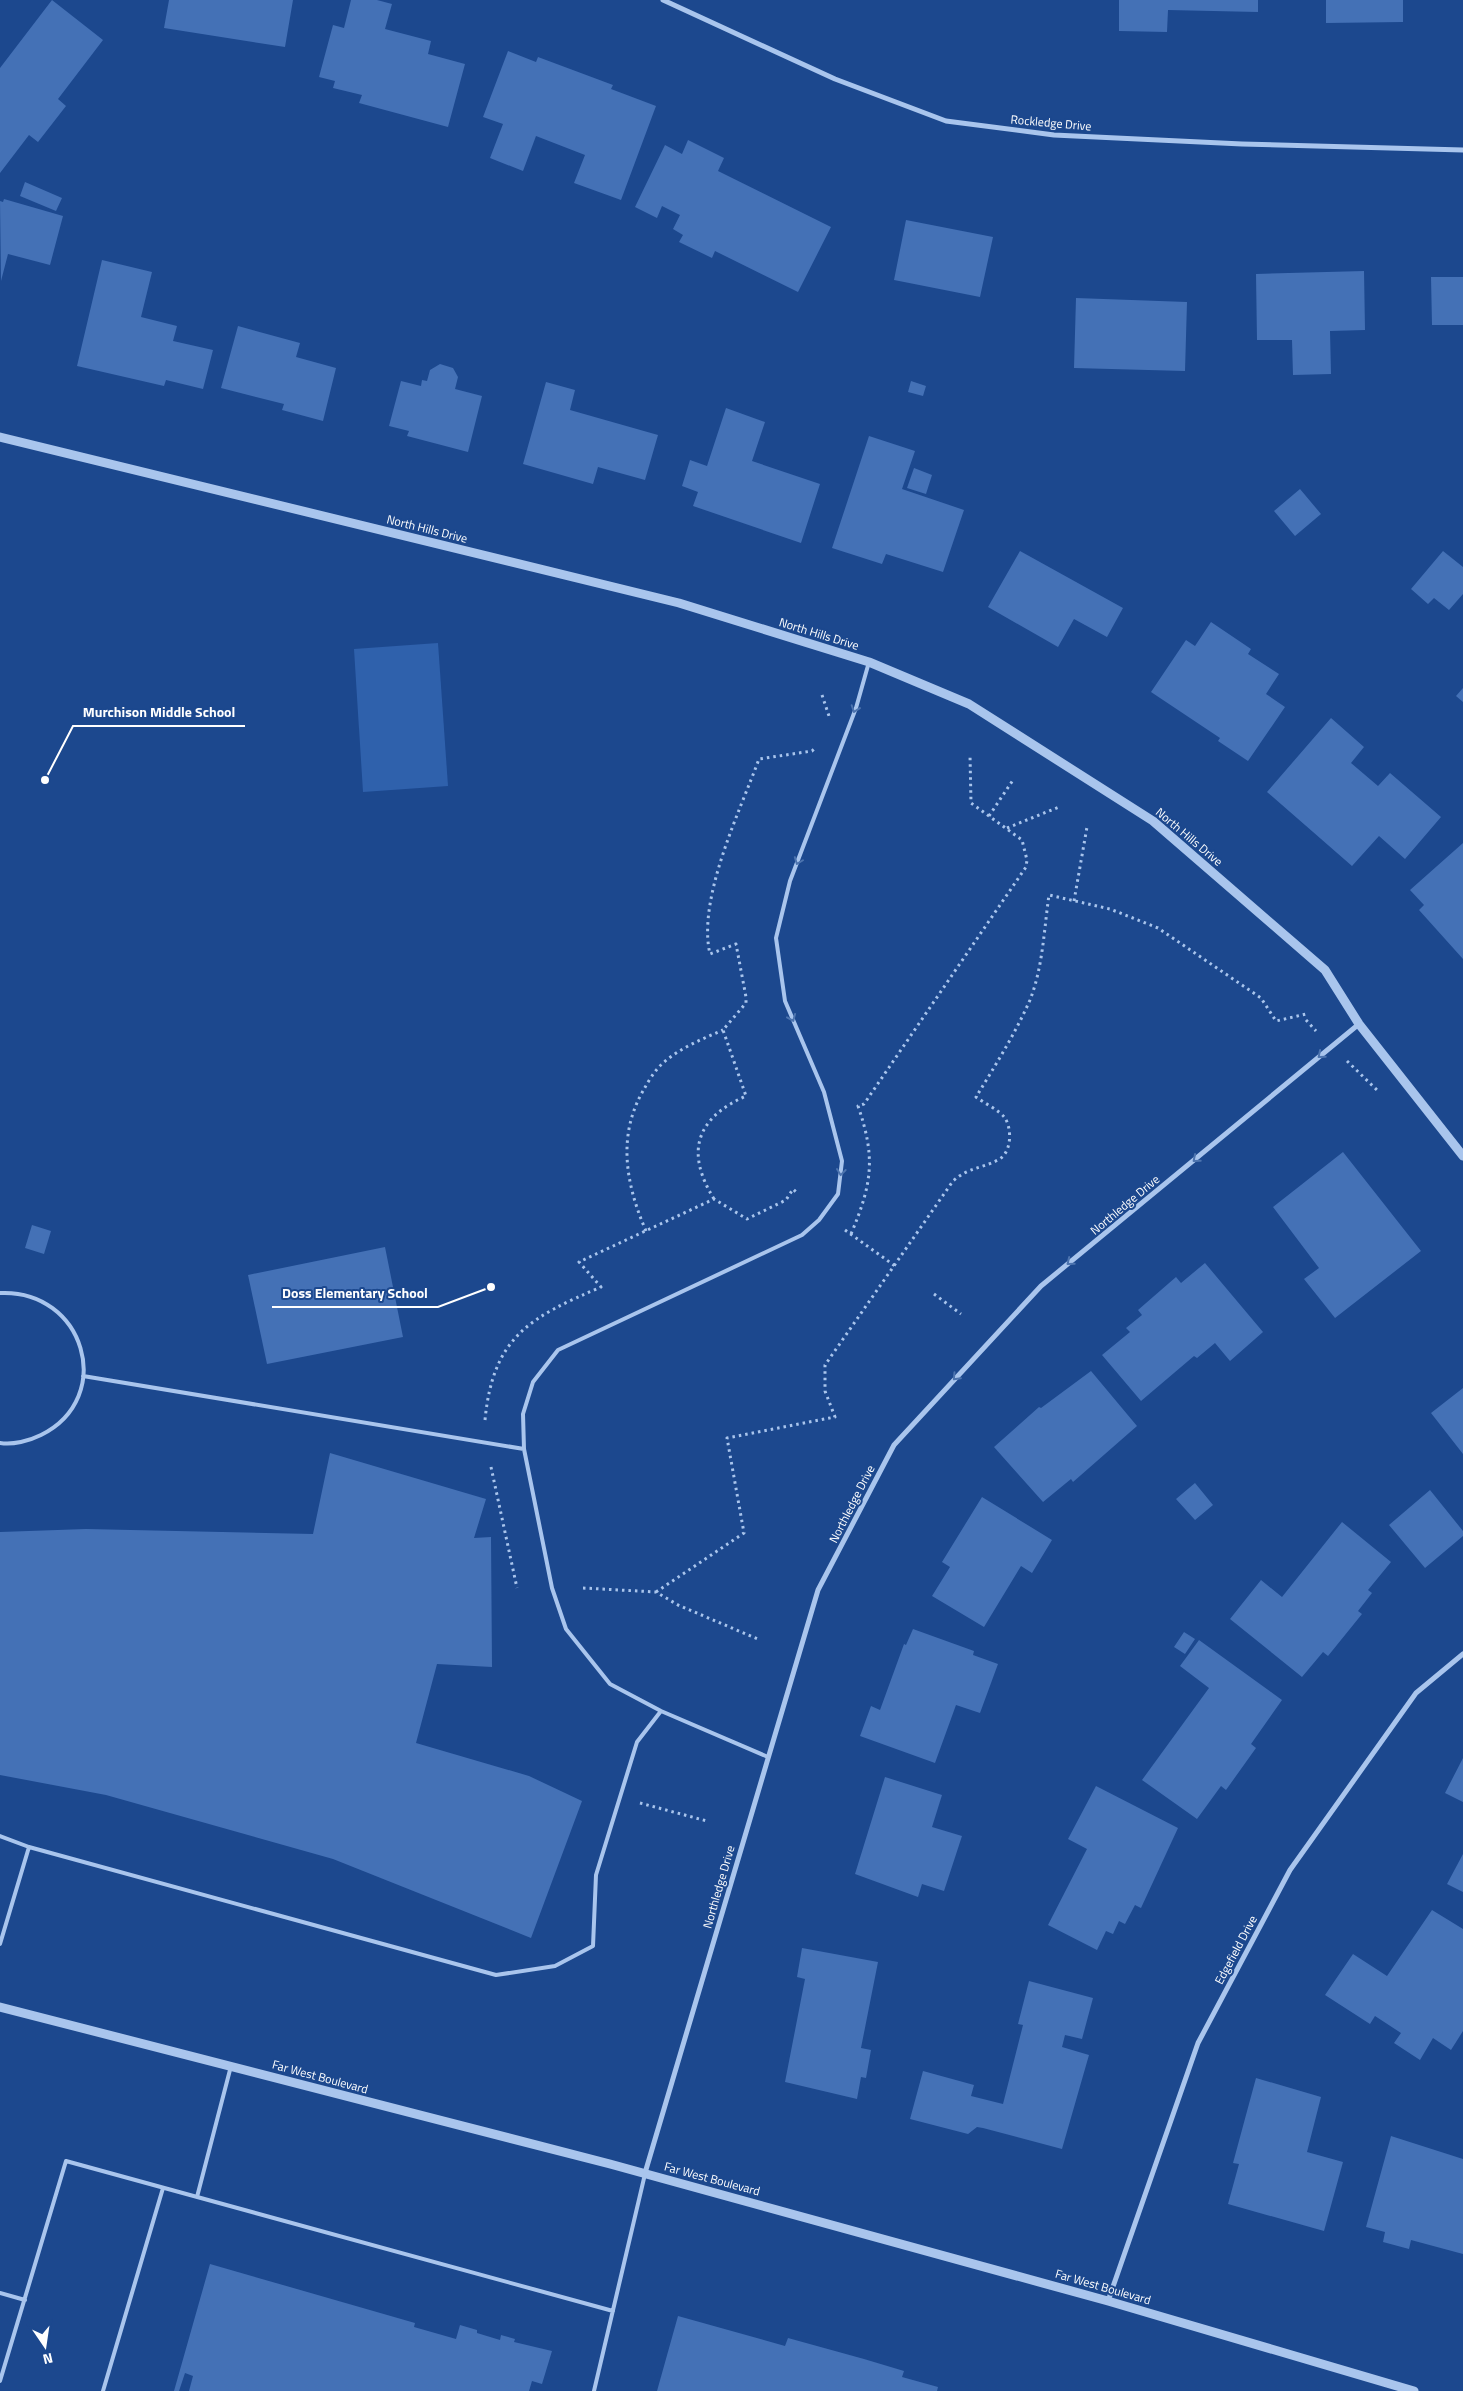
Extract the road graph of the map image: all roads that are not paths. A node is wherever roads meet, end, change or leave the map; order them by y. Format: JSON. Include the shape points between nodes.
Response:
{"nodes":[{"id":1,"x":663,"y":0,"type":"edge"},
{"id":2,"x":1463,"y":150,"type":"edge"},
{"id":3,"x":0,"y":437,"type":"edge"},
{"id":4,"x":870,"y":662,"type":"junction"},
{"id":5,"x":1359,"y":1024,"type":"junction"},
{"id":6,"x":1463,"y":1156,"type":"edge"},
{"id":7,"x":0,"y":1293,"type":"edge"},
{"id":8,"x":82,"y":1376,"type":"junction"},
{"id":9,"x":0,"y":1443,"type":"edge"},
{"id":10,"x":524,"y":1450,"type":"junction"},
{"id":11,"x":1463,"y":1654,"type":"edge"},
{"id":12,"x":661,"y":1712,"type":"junction"},
{"id":13,"x":768,"y":1757,"type":"junction"},
{"id":14,"x":0,"y":1836,"type":"edge"},
{"id":15,"x":29,"y":1847,"type":"junction"},
{"id":16,"x":0,"y":1944,"type":"edge"},
{"id":17,"x":0,"y":2007,"type":"edge"},
{"id":18,"x":231,"y":2066,"type":"junction"},
{"id":19,"x":645,"y":2173,"type":"junction"},
{"id":20,"x":163,"y":2188,"type":"junction"},
{"id":21,"x":197,"y":2197,"type":"junction"},
{"id":22,"x":0,"y":2293,"type":"edge"},
{"id":23,"x":25,"y":2300,"type":"junction"},
{"id":24,"x":1108,"y":2301,"type":"junction"},
{"id":25,"x":613,"y":2311,"type":"junction"},
{"id":26,"x":0,"y":2382,"type":"edge"},
{"id":27,"x":103,"y":2391,"type":"edge"},
{"id":28,"x":594,"y":2391,"type":"edge"},
{"id":29,"x":1414,"y":2391,"type":"edge"}],
"edges":[{"from":1,"to":2,"type":"street","name":"Rockledge Drive","via":[[835,78],[946,121],[1054,135]]},
{"from":3,"to":4,"type":"street","name":"North Hills Drive","via":[[678,603]]},
{"from":4,"to":5,"type":"street","name":"North Hills Drive","via":[[969,704],[1153,821],[1325,970]]},
{"from":4,"to":10,"type":"lane","one_way":true,"via":[[856,708],[790,881],[776,938],[785,1001],[824,1092],[842,1161],[838,1194],[819,1220],[802,1235],[558,1350],[533,1382],[523,1414]]},
{"from":5,"to":6,"type":"street","name":"North Hills Drive"},
{"from":5,"to":13,"type":"street","name":"Northledge Drive","one_way":true,"via":[[1041,1286],[894,1445],[818,1590]]},
{"from":7,"to":8,"type":"lane","via":[[17,1292],[40,1299],[61,1314],[76,1335],[83,1360]]},
{"from":8,"to":9,"type":"lane","via":[[82,1386],[72,1409],[54,1428],[31,1440]]},
{"from":8,"to":10,"type":"lane"},
{"from":10,"to":12,"type":"lane","via":[[552,1588],[566,1629],[610,1684]]},
{"from":11,"to":24,"type":"street","name":"Edgefield Drive","via":[[1416,1693],[1290,1870],[1198,2043]]},
{"from":12,"to":13,"type":"lane"},
{"from":12,"to":15,"type":"lane","via":[[637,1742],[596,1875],[593,1946],[555,1966],[496,1975]]},
{"from":13,"to":19,"type":"street","name":"Northledge Drive"},
{"from":14,"to":15,"type":"lane"},
{"from":15,"to":16,"type":"lane"},
{"from":17,"to":18,"type":"street","name":"Far West Boulevard"},
{"from":18,"to":19,"type":"street","name":"Far West Boulevard"},
{"from":18,"to":21,"type":"lane"},
{"from":19,"to":24,"type":"street","name":"Far West Boulevard"},
{"from":19,"to":25,"type":"lane"},
{"from":20,"to":21,"type":"lane"},
{"from":20,"to":23,"type":"lane","via":[[66,2161]]},
{"from":20,"to":27,"type":"lane"},
{"from":21,"to":25,"type":"lane"},
{"from":22,"to":23,"type":"lane"},
{"from":23,"to":26,"type":"lane"},
{"from":24,"to":29,"type":"street","name":"Far West Boulevard"},
{"from":25,"to":28,"type":"lane"}]}
